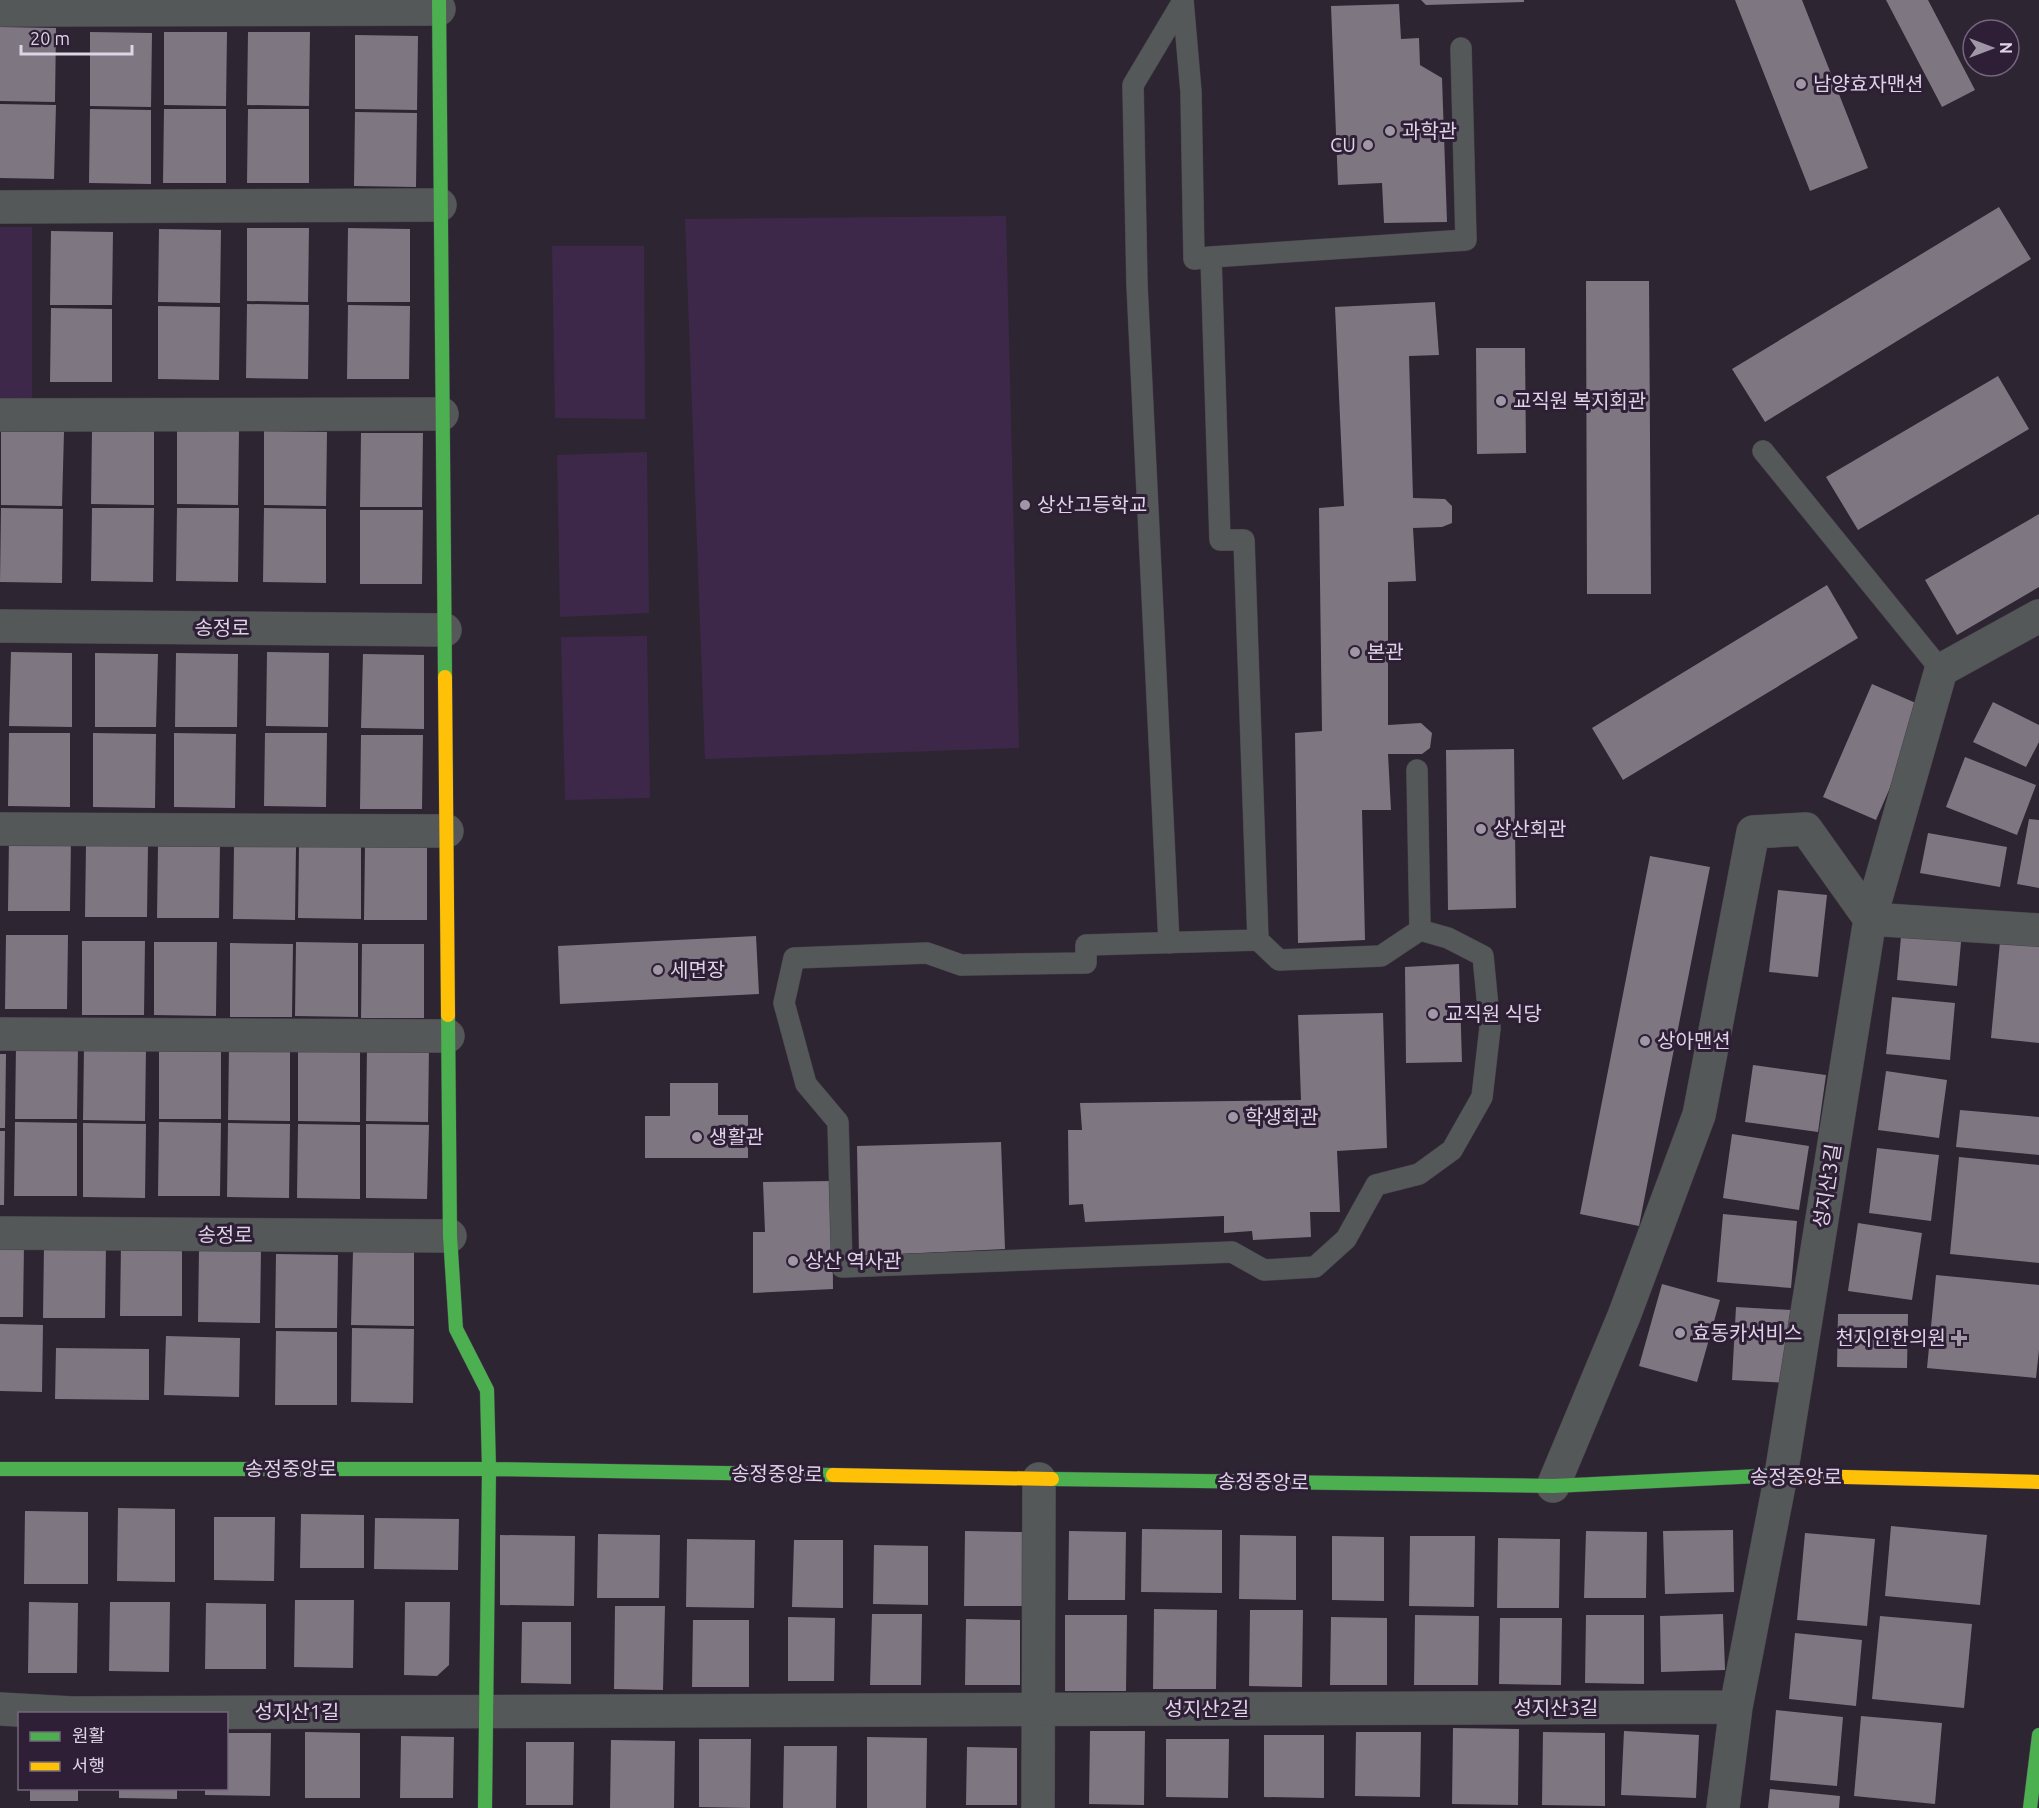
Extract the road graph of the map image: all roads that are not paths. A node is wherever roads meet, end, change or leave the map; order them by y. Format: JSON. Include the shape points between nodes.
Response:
{"nodes":[{"id":1,"x":1183,"y":0,"type":"edge"},
{"id":2,"x":439,"y":4,"type":"edge"},
{"id":3,"x":0,"y":10,"type":"edge"},
{"id":4,"x":1461,"y":48,"type":"dead end"},
{"id":5,"x":440,"y":205,"type":"junction"},
{"id":6,"x":0,"y":207,"type":"edge"},
{"id":7,"x":1211,"y":257,"type":"junction"},
{"id":8,"x":442,"y":414,"type":"junction"},
{"id":9,"x":0,"y":415,"type":"edge"},
{"id":10,"x":1763,"y":451,"type":"dead end"},
{"id":11,"x":2039,"y":616,"type":"edge"},
{"id":12,"x":0,"y":626,"type":"edge"},
{"id":13,"x":445,"y":630,"type":"junction"},
{"id":14,"x":1941,"y":670,"type":"junction"},
{"id":15,"x":1417,"y":770,"type":"dead end"},
{"id":16,"x":0,"y":829,"type":"edge"},
{"id":17,"x":447,"y":831,"type":"junction"},
{"id":18,"x":1870,"y":919,"type":"junction"},
{"id":19,"x":1420,"y":930,"type":"junction"},
{"id":20,"x":2039,"y":930,"type":"edge"},
{"id":21,"x":1258,"y":940,"type":"junction"},
{"id":22,"x":1169,"y":943,"type":"junction"},
{"id":23,"x":0,"y":1034,"type":"edge"},
{"id":24,"x":448,"y":1036,"type":"junction"},
{"id":25,"x":0,"y":1233,"type":"edge"},
{"id":26,"x":450,"y":1236,"type":"junction"},
{"id":27,"x":0,"y":1469,"type":"edge"},
{"id":28,"x":489,"y":1469,"type":"junction"},
{"id":29,"x":1781,"y":1475,"type":"junction"},
{"id":30,"x":1039,"y":1479,"type":"junction"},
{"id":31,"x":2039,"y":1482,"type":"edge"},
{"id":32,"x":1553,"y":1486,"type":"junction"},
{"id":33,"x":1736,"y":1707,"type":"junction"},
{"id":34,"x":1376,"y":1708,"type":"joint"},
{"id":35,"x":0,"y":1709,"type":"edge"},
{"id":36,"x":739,"y":1710,"type":"joint"},
{"id":37,"x":1038,"y":1710,"type":"junction"},
{"id":38,"x":485,"y":1711,"type":"junction"},
{"id":39,"x":54,"y":1712,"type":"edge"},
{"id":40,"x":228,"y":1712,"type":"edge"},
{"id":41,"x":2039,"y":1735,"type":"edge"},
{"id":42,"x":485,"y":1808,"type":"edge"},
{"id":43,"x":1038,"y":1808,"type":"edge"},
{"id":44,"x":1723,"y":1808,"type":"edge"},
{"id":45,"x":2030,"y":1808,"type":"edge"}],
"edges":[{"from":1,"to":7,"type":"lane","via":[[1191,92],[1194,259]]},
{"from":1,"to":22,"type":"lane","via":[[1133,85],[1137,285]]},
{"from":2,"to":3,"type":"street"},
{"from":2,"to":5,"type":"street"},
{"from":4,"to":7,"type":"lane","via":[[1466,240]]},
{"from":5,"to":6,"type":"street"},
{"from":5,"to":8,"type":"street"},
{"from":7,"to":21,"type":"lane","via":[[1220,540],[1244,540]]},
{"from":8,"to":9,"type":"street"},
{"from":8,"to":13,"type":"street"},
{"from":10,"to":14,"type":"lane"},
{"from":11,"to":14,"type":"street"},
{"from":12,"to":13,"type":"street","name":"송정로"},
{"from":13,"to":17,"type":"street"},
{"from":14,"to":18,"type":"street","name":"성지산3길"},
{"from":15,"to":19,"type":"lane"},
{"from":16,"to":17,"type":"street"},
{"from":17,"to":24,"type":"street"},
{"from":18,"to":20,"type":"street"},
{"from":18,"to":29,"type":"street","name":"성지산3길"},
{"from":18,"to":32,"type":"street","via":[[1806,829],[1754,832],[1699,1114],[1624,1316]]},
{"from":19,"to":21,"type":"lane","via":[[1381,956],[1279,960]]},
{"from":19,"to":22,"type":"lane","via":[[1448,938],[1483,956],[1490,1029],[1482,1097],[1452,1150],[1419,1174],[1376,1185],[1346,1239],[1315,1267],[1264,1270],[1232,1252],[842,1267],[838,1122],[806,1084],[784,1003],[794,958],[927,953],[961,965],[1086,963],[1086,945]]},
{"from":21,"to":22,"type":"lane"},
{"from":23,"to":24,"type":"street"},
{"from":24,"to":26,"type":"street"},
{"from":25,"to":26,"type":"street","name":"송정로"},
{"from":26,"to":28,"type":"street","via":[[456,1329],[487,1390]]},
{"from":27,"to":28,"type":"street","name":"송정중앙로"},
{"from":28,"to":30,"type":"street","name":"송정중앙로"},
{"from":28,"to":38,"type":"street"},
{"from":29,"to":31,"type":"street","name":"송정중앙로"},
{"from":29,"to":32,"type":"street","name":"송정중앙로"},
{"from":29,"to":33,"type":"street","name":"성지산3길"},
{"from":30,"to":32,"type":"street","name":"송정중앙로"},
{"from":30,"to":37,"type":"street"},
{"from":33,"to":34,"type":"street","name":"성지산3길"},
{"from":33,"to":44,"type":"street","name":"성지산3길"},
{"from":34,"to":37,"type":"street","name":"성지산2길"},
{"from":35,"to":39,"type":"street"},
{"from":36,"to":37,"type":"street","name":"성지산2길"},
{"from":36,"to":38,"type":"street","name":"성지산1길"},
{"from":37,"to":43,"type":"street"},
{"from":38,"to":40,"type":"street","name":"성지산1길"},
{"from":38,"to":42,"type":"street"},
{"from":41,"to":45,"type":"street"}]}
